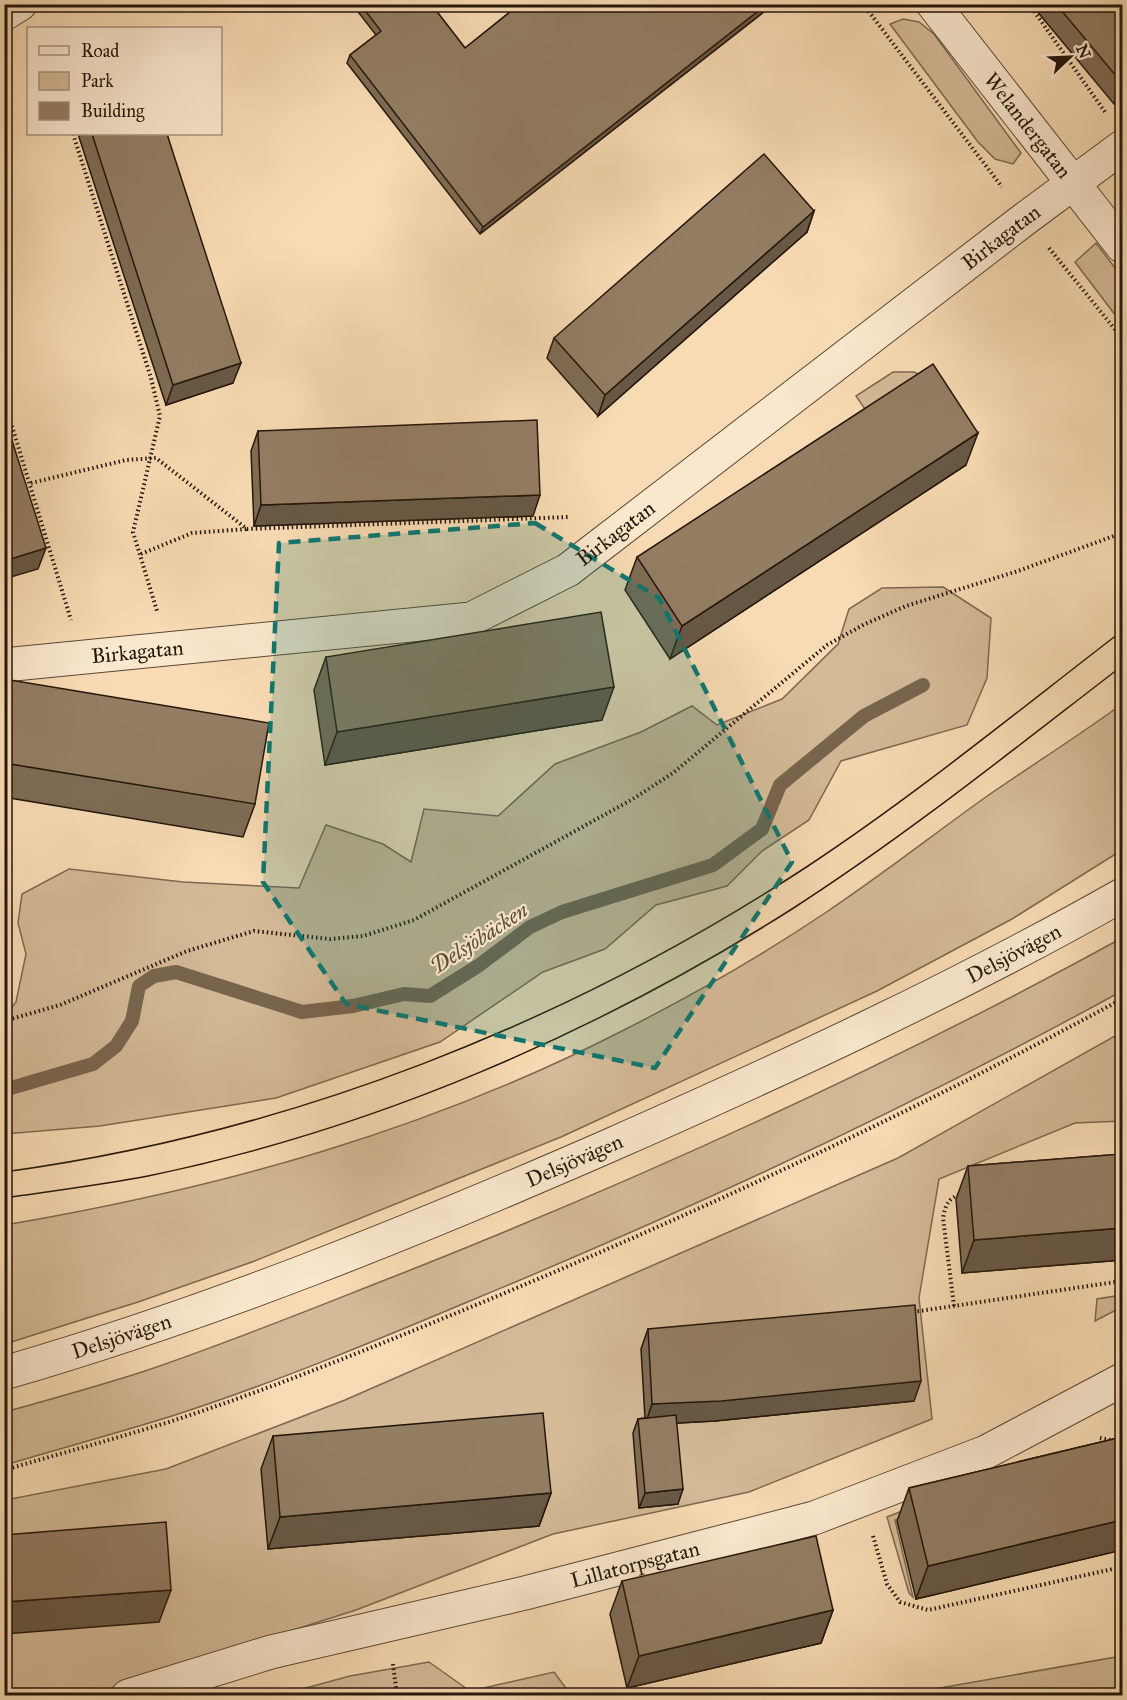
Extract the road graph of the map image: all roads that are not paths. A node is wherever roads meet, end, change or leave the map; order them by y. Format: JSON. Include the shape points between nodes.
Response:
{"nodes":[{"id":1,"x":20,"y":4,"type":"edge"},
{"id":2,"x":933,"y":4,"type":"edge"},
{"id":3,"x":4,"y":14,"type":"edge"},
{"id":4,"x":1122,"y":147,"type":"edge"},
{"id":5,"x":1072,"y":183,"type":"junction"},
{"id":6,"x":1122,"y":246,"type":"edge"},
{"id":7,"x":4,"y":665,"type":"edge"},
{"id":8,"x":1122,"y":895,"type":"edge"},
{"id":9,"x":4,"y":1373,"type":"edge"},
{"id":10,"x":1122,"y":1380,"type":"edge"},
{"id":11,"x":128,"y":1695,"type":"edge"}],
"edges":[{"from":1,"to":3,"type":"street"},
{"from":2,"to":5,"type":"street","name":"Welandergatan"},
{"from":4,"to":5,"type":"street","name":"Birkagatan"},
{"from":5,"to":6,"type":"street","name":"Welandergatan"},
{"from":5,"to":7,"type":"street","name":"Birkagatan","via":[[568,570],[471,619]]},
{"from":8,"to":9,"type":"street","name":"Delsjövägen","via":[[789,1065],[479,1202],[218,1305]]},
{"from":10,"to":11,"type":"street","name":"Lillatorpsgatan","via":[[986,1452],[814,1518],[525,1593],[271,1652]]}]}
